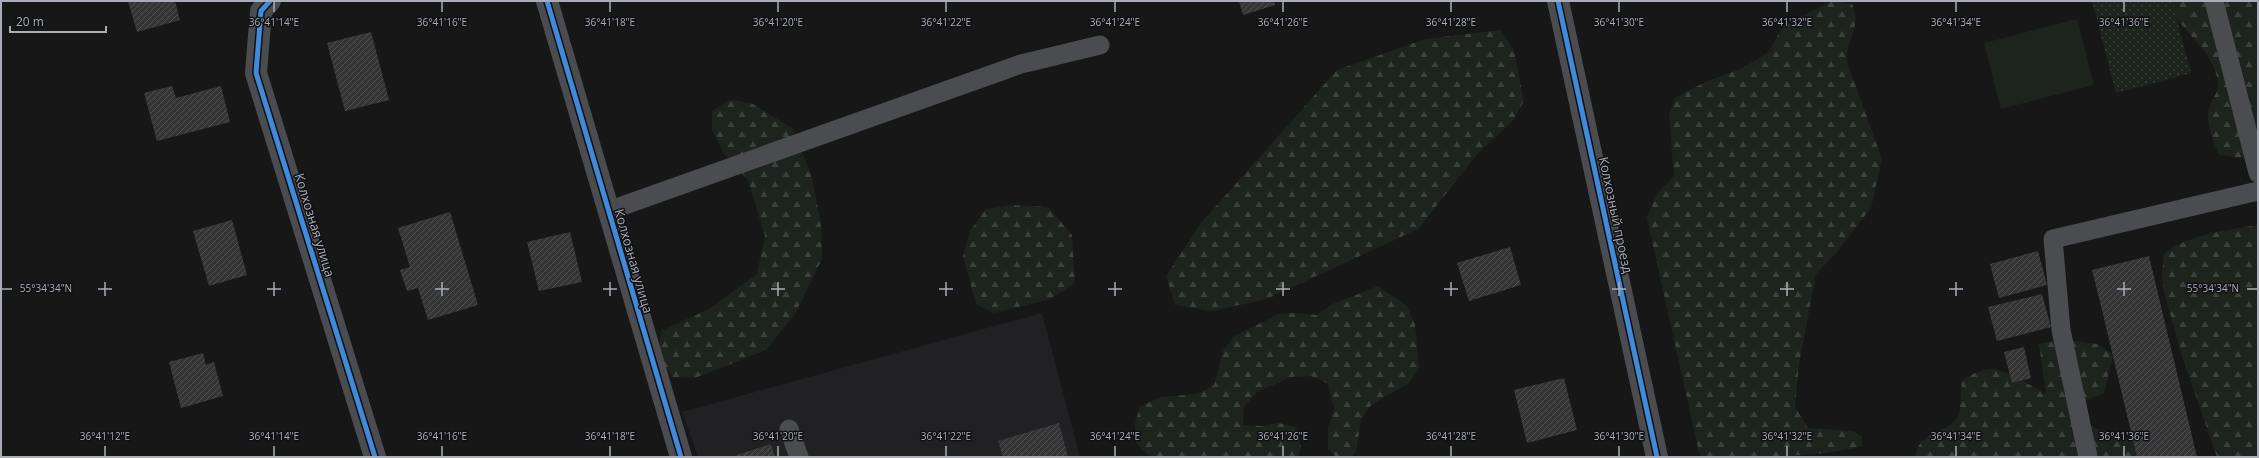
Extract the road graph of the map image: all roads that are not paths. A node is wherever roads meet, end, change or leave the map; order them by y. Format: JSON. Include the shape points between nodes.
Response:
{"nodes":[{"id":1,"x":270,"y":1,"type":"edge"},
{"id":2,"x":547,"y":1,"type":"edge"},
{"id":3,"x":1558,"y":1,"type":"edge"},
{"id":4,"x":2214,"y":1,"type":"edge"},
{"id":5,"x":1100,"y":44,"type":"dead end"},
{"id":6,"x":2258,"y":173,"type":"edge"},
{"id":7,"x":2258,"y":192,"type":"edge"},
{"id":8,"x":608,"y":211,"type":"junction"},
{"id":9,"x":789,"y":429,"type":"dead end"},
{"id":10,"x":375,"y":457,"type":"edge"},
{"id":11,"x":681,"y":457,"type":"edge"},
{"id":12,"x":799,"y":457,"type":"edge"},
{"id":13,"x":1657,"y":457,"type":"edge"},
{"id":14,"x":2088,"y":457,"type":"edge"}],
"edges":[{"from":1,"to":10,"type":"street","name":"Колхозная улица","via":[[261,11],[256,73]]},
{"from":2,"to":8,"type":"street","name":"Колхозная улица"},
{"from":3,"to":13,"type":"street","name":"Колхозный проезд"},
{"from":4,"to":6,"type":"lane"},
{"from":5,"to":8,"type":"lane","via":[[1021,64]]},
{"from":7,"to":14,"type":"lane","via":[[2053,238],[2061,330]]},
{"from":8,"to":11,"type":"street","name":"Колхозная улица"},
{"from":9,"to":12,"type":"lane"}]}
